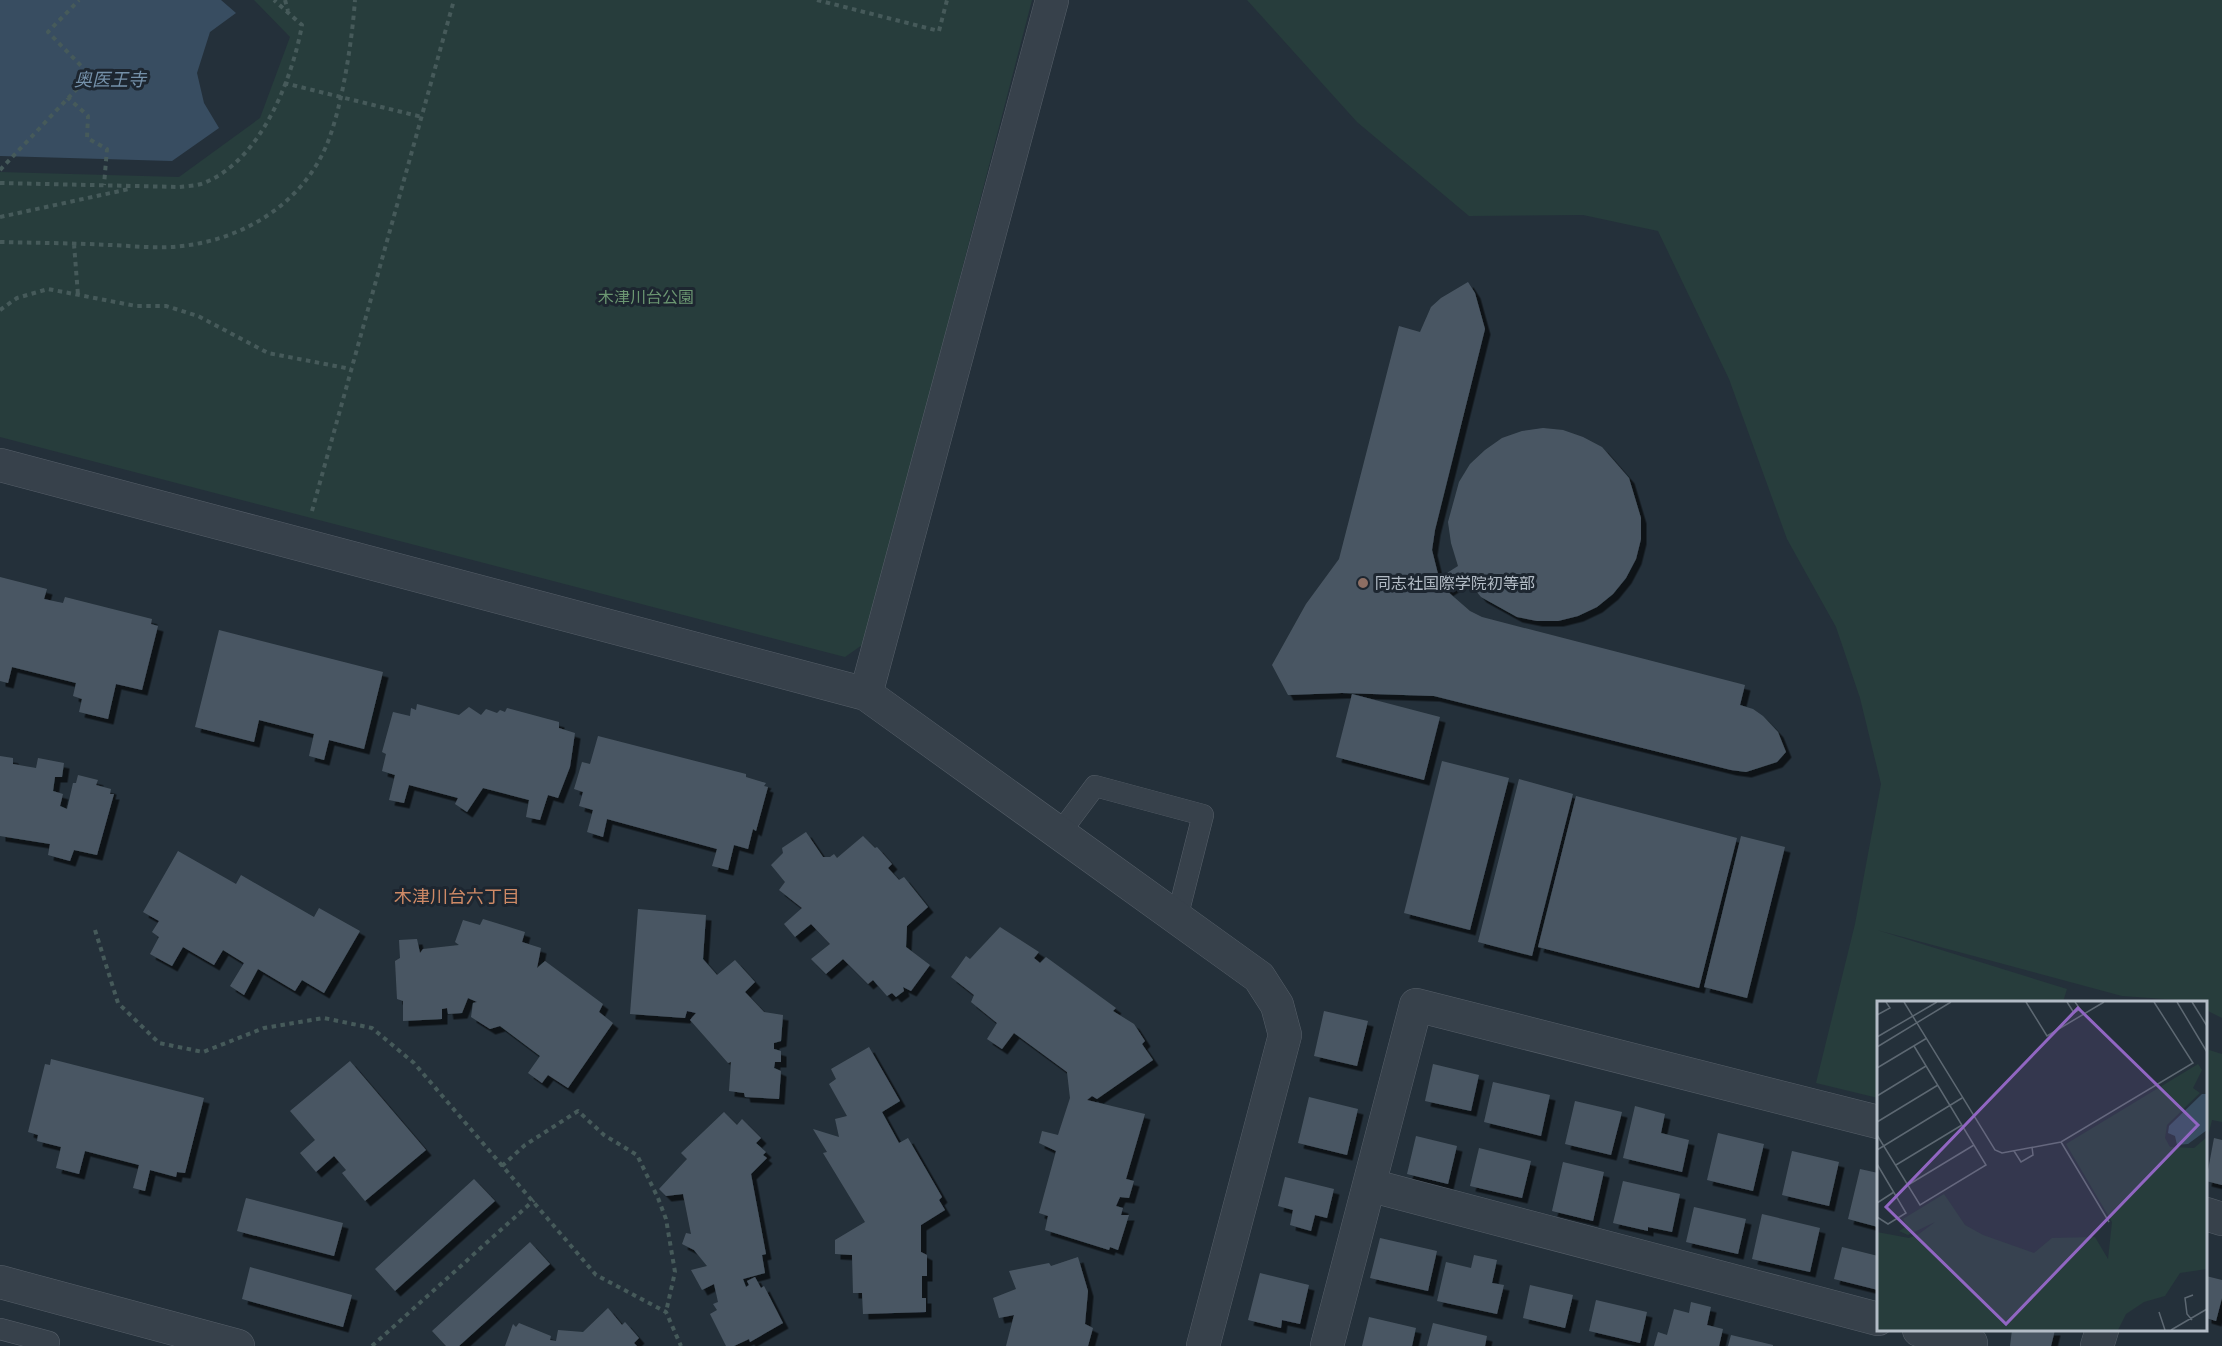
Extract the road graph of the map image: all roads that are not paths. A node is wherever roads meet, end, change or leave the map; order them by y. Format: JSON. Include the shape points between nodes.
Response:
{"nodes":[{"id":1,"x":1052,"y":0,"type":"edge"},
{"id":2,"x":0,"y":465,"type":"edge"},
{"id":3,"x":866,"y":694,"type":"junction"},
{"id":4,"x":1059,"y":834,"type":"junction"},
{"id":5,"x":1177,"y":918,"type":"junction"},
{"id":6,"x":1877,"y":1122,"type":"edge"},
{"id":7,"x":1369,"y":1185,"type":"junction"},
{"id":8,"x":2207,"y":1215,"type":"edge"},
{"id":9,"x":2222,"y":1219,"type":"edge"},
{"id":10,"x":0,"y":1282,"type":"edge"},
{"id":11,"x":1877,"y":1319,"type":"edge"},
{"id":12,"x":0,"y":1329,"type":"edge"},
{"id":13,"x":1929,"y":1331,"type":"edge"},
{"id":14,"x":2101,"y":1331,"type":"edge"},
{"id":15,"x":1972,"y":1340,"type":"edge"},
{"id":16,"x":48,"y":1346,"type":"edge"},
{"id":17,"x":238,"y":1346,"type":"edge"},
{"id":18,"x":1203,"y":1346,"type":"edge"},
{"id":19,"x":1327,"y":1346,"type":"edge"},
{"id":20,"x":2097,"y":1346,"type":"edge"}],
"edges":[{"from":1,"to":3,"type":"street"},
{"from":2,"to":3,"type":"street"},
{"from":3,"to":4,"type":"street"},
{"from":4,"to":5,"type":"street"},
{"from":4,"to":5,"type":"lane","via":[[1095,786],[1203,815]]},
{"from":5,"to":18,"type":"street","via":[[1259,977],[1276,1005],[1285,1035]]},
{"from":6,"to":7,"type":"street","via":[[1416,1005]]},
{"from":7,"to":11,"type":"street"},
{"from":7,"to":19,"type":"street"},
{"from":8,"to":9,"type":"street"},
{"from":10,"to":17,"type":"street"},
{"from":12,"to":16,"type":"lane","via":[[50,1342]]},
{"from":13,"to":15,"type":"street"},
{"from":14,"to":20,"type":"street"}]}
